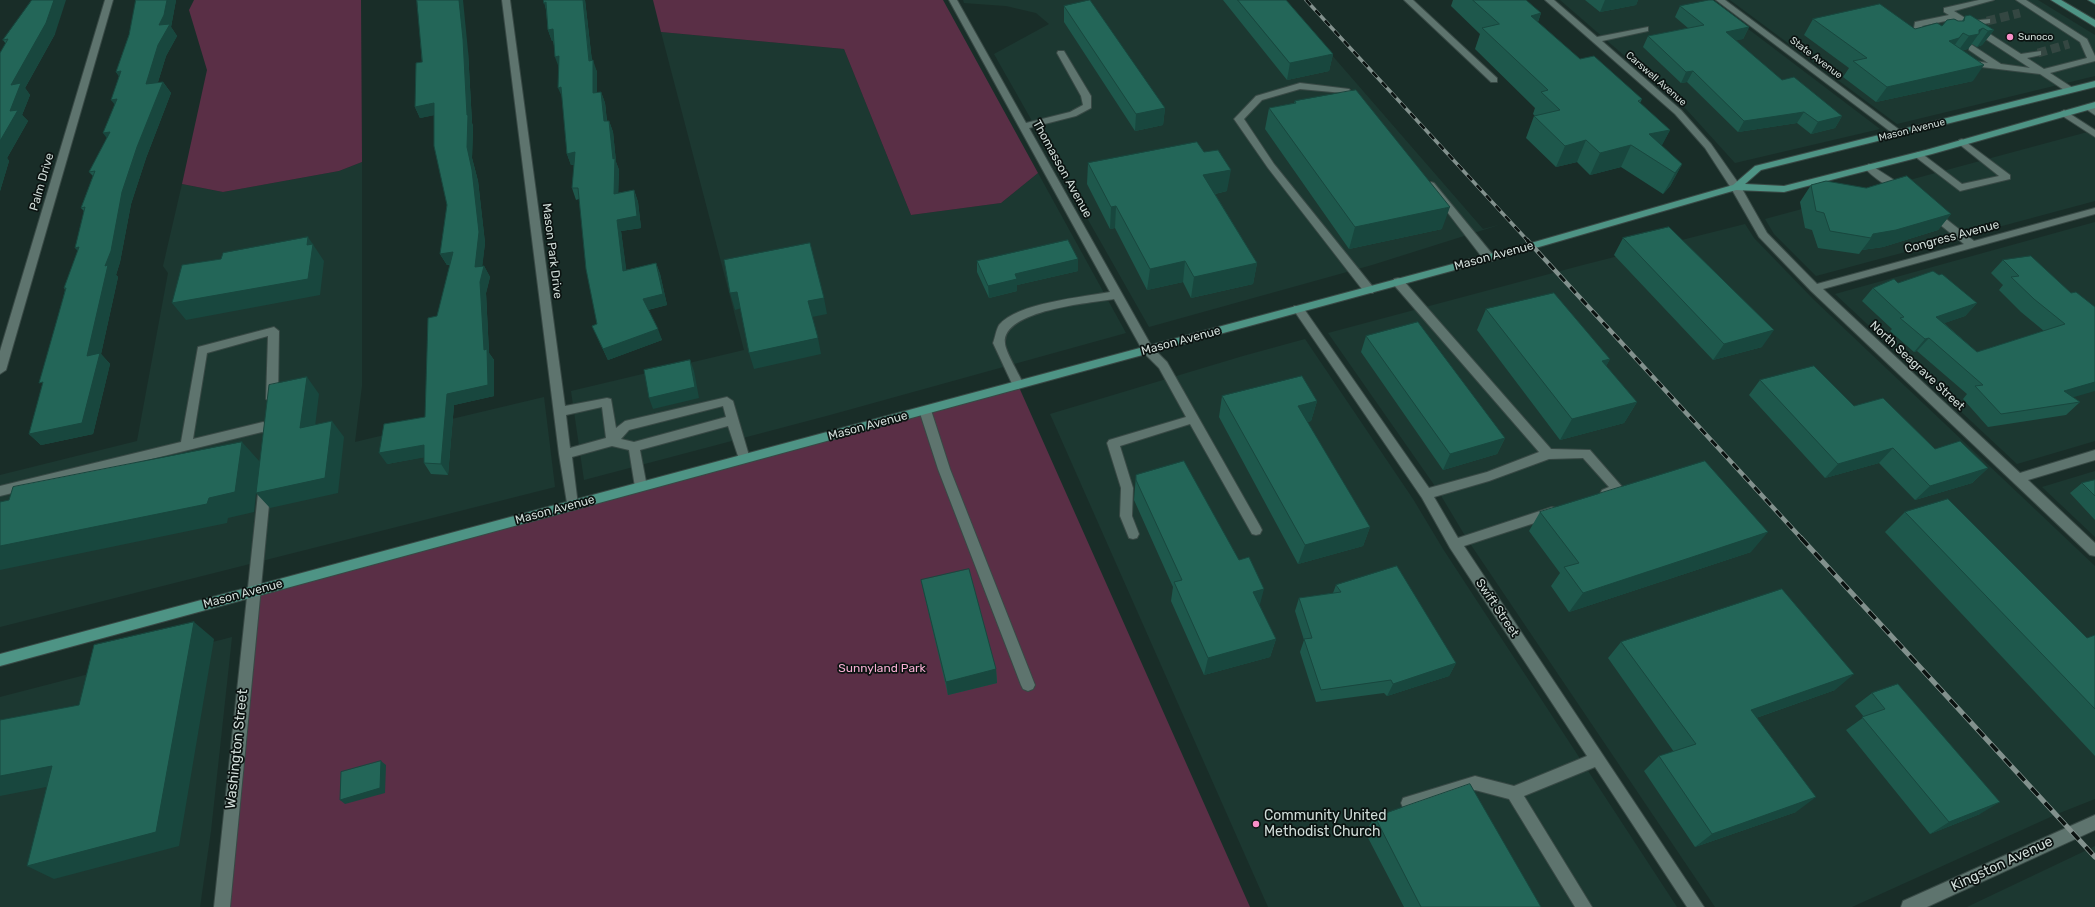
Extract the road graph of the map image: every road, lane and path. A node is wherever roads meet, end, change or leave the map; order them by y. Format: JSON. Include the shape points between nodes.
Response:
{"nodes":[{"id":1,"x":110,"y":0,"type":"edge"},
{"id":2,"x":506,"y":0,"type":"edge"},
{"id":3,"x":953,"y":0,"type":"edge"},
{"id":4,"x":1408,"y":0,"type":"edge"},
{"id":5,"x":1549,"y":0,"type":"edge"},
{"id":6,"x":1720,"y":0,"type":"edge"},
{"id":7,"x":1990,"y":0,"type":"edge"},
{"id":8,"x":2020,"y":0,"type":"edge"},
{"id":9,"x":2055,"y":0,"type":"edge"},
{"id":10,"x":2092,"y":0,"type":"edge"},
{"id":11,"x":2095,"y":2,"type":"edge"},
{"id":12,"x":2035,"y":10,"type":"junction"},
{"id":13,"x":2020,"y":13,"type":"tunnel mouth"},
{"id":14,"x":1956,"y":16,"type":"junction"},
{"id":15,"x":1987,"y":21,"type":"tunnel mouth"},
{"id":16,"x":1968,"y":23,"type":"junction"},
{"id":17,"x":2095,"y":24,"type":"edge"},
{"id":18,"x":1942,"y":27,"type":"edge"},
{"id":19,"x":1645,"y":29,"type":"dead end"},
{"id":20,"x":1931,"y":37,"type":"edge"},
{"id":21,"x":1595,"y":40,"type":"junction"},
{"id":22,"x":2084,"y":41,"type":"junction"},
{"id":23,"x":2069,"y":44,"type":"tunnel mouth"},
{"id":24,"x":1972,"y":48,"type":"edge"},
{"id":25,"x":1061,"y":53,"type":"dead end"},
{"id":26,"x":2038,"y":53,"type":"tunnel mouth"},
{"id":27,"x":1958,"y":56,"type":"edge"},
{"id":28,"x":2020,"y":57,"type":"junction"},
{"id":29,"x":1999,"y":67,"type":"junction"},
{"id":30,"x":2043,"y":72,"type":"junction"},
{"id":31,"x":1494,"y":80,"type":"dead end"},
{"id":32,"x":2095,"y":84,"type":"edge"},
{"id":33,"x":2070,"y":90,"type":"junction"},
{"id":34,"x":1362,"y":108,"type":"edge"},
{"id":35,"x":2092,"y":108,"type":"edge"},
{"id":36,"x":2064,"y":113,"type":"junction"},
{"id":37,"x":1024,"y":127,"type":"junction"},
{"id":38,"x":1898,"y":133,"type":"junction"},
{"id":39,"x":2095,"y":134,"type":"edge"},
{"id":40,"x":1962,"y":142,"type":"junction"},
{"id":41,"x":1918,"y":155,"type":"junction"},
{"id":42,"x":1869,"y":167,"type":"junction"},
{"id":43,"x":1423,"y":176,"type":"edge"},
{"id":44,"x":1736,"y":187,"type":"junction"},
{"id":45,"x":1908,"y":194,"type":"edge"},
{"id":46,"x":1925,"y":208,"type":"edge"},
{"id":47,"x":2095,"y":212,"type":"edge"},
{"id":48,"x":1972,"y":245,"type":"junction"},
{"id":49,"x":1489,"y":258,"type":"junction"},
{"id":50,"x":1398,"y":282,"type":"junction"},
{"id":51,"x":1815,"y":288,"type":"junction"},
{"id":52,"x":1369,"y":290,"type":"junction"},
{"id":53,"x":1118,"y":294,"type":"junction"},
{"id":54,"x":1298,"y":309,"type":"junction"},
{"id":55,"x":1148,"y":350,"type":"junction"},
{"id":56,"x":0,"y":370,"type":"edge"},
{"id":57,"x":1018,"y":386,"type":"junction"},
{"id":58,"x":925,"y":410,"type":"junction"},
{"id":59,"x":560,"y":412,"type":"junction"},
{"id":60,"x":732,"y":420,"type":"junction"},
{"id":61,"x":1193,"y":420,"type":"junction"},
{"id":62,"x":271,"y":431,"type":"junction"},
{"id":63,"x":612,"y":441,"type":"junction"},
{"id":64,"x":186,"y":446,"type":"junction"},
{"id":65,"x":634,"y":447,"type":"junction"},
{"id":66,"x":268,"y":453,"type":"edge"},
{"id":67,"x":565,"y":454,"type":"junction"},
{"id":68,"x":1548,"y":454,"type":"junction"},
{"id":69,"x":2095,"y":455,"type":"edge"},
{"id":70,"x":744,"y":459,"type":"junction"},
{"id":71,"x":267,"y":468,"type":"edge"},
{"id":72,"x":2018,"y":478,"type":"junction"},
{"id":73,"x":641,"y":487,"type":"junction"},
{"id":74,"x":0,"y":490,"type":"edge"},
{"id":75,"x":1426,"y":494,"type":"junction"},
{"id":76,"x":1596,"y":497,"type":"edge"},
{"id":77,"x":572,"y":505,"type":"junction"},
{"id":78,"x":1566,"y":507,"type":"edge"},
{"id":79,"x":1256,"y":530,"type":"dead end"},
{"id":80,"x":1133,"y":534,"type":"dead end"},
{"id":81,"x":1455,"y":544,"type":"junction"},
{"id":82,"x":2095,"y":551,"type":"edge"},
{"id":83,"x":253,"y":591,"type":"junction"},
{"id":84,"x":0,"y":660,"type":"edge"},
{"id":85,"x":1028,"y":685,"type":"dead end"},
{"id":86,"x":1597,"y":759,"type":"junction"},
{"id":87,"x":1514,"y":793,"type":"junction"},
{"id":88,"x":1408,"y":803,"type":"dead end"},
{"id":89,"x":2095,"y":822,"type":"edge"},
{"id":90,"x":222,"y":907,"type":"edge"},
{"id":91,"x":1584,"y":907,"type":"edge"},
{"id":92,"x":1696,"y":907,"type":"edge"},
{"id":93,"x":1910,"y":907,"type":"edge"}],
"edges":[{"from":1,"to":56,"type":"street","name":"Palm Drive"},
{"from":2,"to":59,"type":"street","name":"Mason Park Drive"},
{"from":3,"to":37,"type":"street","name":"Thomasson Avenue"},
{"from":4,"to":31,"type":"street"},
{"from":5,"to":21,"type":"street","name":"Carswell Avenue"},
{"from":6,"to":38,"type":"street","name":"State Avenue"},
{"from":7,"to":14,"type":"street","via":[[1947,10]]},
{"from":8,"to":12,"type":"street"},
{"from":9,"to":17,"type":"main road"},
{"from":10,"to":11,"type":"main road"},
{"from":12,"to":13,"type":"street"},
{"from":12,"to":22,"type":"street"},
{"from":14,"to":16,"type":"street"},
{"from":14,"to":20,"type":"street","via":[[1918,24],[1918,28]]},
{"from":15,"to":16,"type":"street"},
{"from":16,"to":18,"type":"street"},
{"from":16,"to":28,"type":"street"},
{"from":19,"to":21,"type":"street"},
{"from":21,"to":44,"type":"street","name":"Carswell Avenue","via":[[1678,112],[1708,146]]},
{"from":22,"to":23,"type":"street"},
{"from":22,"to":30,"type":"street","via":[[2092,59]]},
{"from":24,"to":29,"type":"street"},
{"from":25,"to":37,"type":"street","via":[[1086,96],[1088,106],[1073,114]]},
{"from":26,"to":28,"type":"street"},
{"from":27,"to":29,"type":"street","via":[[1968,62]]},
{"from":28,"to":30,"type":"street"},
{"from":29,"to":30,"type":"street"},
{"from":30,"to":33,"type":"street"},
{"from":32,"to":33,"type":"main road","name":"Mason Avenue"},
{"from":33,"to":38,"type":"main road","name":"Mason Avenue"},
{"from":34,"to":52,"type":"street","via":[[1346,91],[1300,86],[1259,98],[1239,119],[1271,166]]},
{"from":35,"to":36,"type":"main road","name":"Mason Avenue"},
{"from":36,"to":39,"type":"street"},
{"from":36,"to":40,"type":"main road","name":"Mason Avenue"},
{"from":37,"to":53,"type":"street","name":"Thomasson Avenue"},
{"from":38,"to":44,"type":"main road","name":"Mason Avenue","via":[[1758,168]]},
{"from":40,"to":41,"type":"main road","name":"Mason Avenue"},
{"from":40,"to":41,"type":"street","via":[[2007,177],[1960,188]]},
{"from":41,"to":42,"type":"main road","name":"Mason Avenue"},
{"from":42,"to":44,"type":"main road","name":"Mason Avenue","via":[[1784,189]]},
{"from":42,"to":45,"type":"street"},
{"from":43,"to":49,"type":"street"},
{"from":44,"to":49,"type":"main road","name":"Mason Avenue"},
{"from":44,"to":51,"type":"street","name":"North Seagrave Street","via":[[1763,235]]},
{"from":46,"to":48,"type":"street"},
{"from":47,"to":48,"type":"street","name":"Congress Avenue"},
{"from":48,"to":51,"type":"street","name":"Congress Avenue"},
{"from":49,"to":50,"type":"main road","name":"Mason Avenue"},
{"from":50,"to":52,"type":"main road","name":"Mason Avenue"},
{"from":50,"to":68,"type":"street"},
{"from":51,"to":72,"type":"street","name":"North Seagrave Street"},
{"from":52,"to":54,"type":"main road","name":"Mason Avenue"},
{"from":53,"to":55,"type":"street","name":"Thomasson Avenue"},
{"from":53,"to":57,"type":"street","via":[[1030,311],[1014,318],[1003,328],[999,343]]},
{"from":54,"to":55,"type":"main road","name":"Mason Avenue"},
{"from":54,"to":75,"type":"street","name":"Swift Street"},
{"from":55,"to":57,"type":"main road","name":"Mason Avenue"},
{"from":55,"to":61,"type":"street","name":"Thomasson Avenue","via":[[1163,365]]},
{"from":57,"to":58,"type":"main road","name":"Mason Avenue"},
{"from":58,"to":70,"type":"main road","name":"Mason Avenue"},
{"from":58,"to":85,"type":"street","via":[[944,468]]},
{"from":59,"to":63,"type":"street","via":[[606,402]]},
{"from":59,"to":67,"type":"street","name":"Mason Park Drive"},
{"from":60,"to":63,"type":"street","via":[[727,401],[625,426]]},
{"from":60,"to":65,"type":"street"},
{"from":60,"to":70,"type":"street"},
{"from":61,"to":79,"type":"street","name":"Thomasson Avenue"},
{"from":61,"to":80,"type":"street","via":[[1113,443],[1128,488],[1126,516]]},
{"from":62,"to":64,"type":"street","via":[[263,427]]},
{"from":62,"to":64,"type":"street","via":[[274,331],[202,350]]},
{"from":62,"to":66,"type":"street"},
{"from":63,"to":65,"type":"street"},
{"from":63,"to":67,"type":"street"},
{"from":64,"to":74,"type":"street"},
{"from":65,"to":73,"type":"street"},
{"from":67,"to":77,"type":"street","name":"Mason Park Drive"},
{"from":68,"to":75,"type":"street","via":[[1489,476]]},
{"from":68,"to":76,"type":"street","via":[[1586,453],[1618,489]]},
{"from":69,"to":72,"type":"street"},
{"from":70,"to":73,"type":"main road","name":"Mason Avenue"},
{"from":71,"to":83,"type":"street","name":"Washington Street"},
{"from":72,"to":82,"type":"street","name":"North Seagrave Street"},
{"from":73,"to":77,"type":"main road","name":"Mason Avenue"},
{"from":75,"to":81,"type":"street","name":"Swift Street"},
{"from":77,"to":83,"type":"main road","name":"Mason Avenue"},
{"from":78,"to":81,"type":"street"},
{"from":81,"to":86,"type":"street","name":"Swift Street"},
{"from":83,"to":84,"type":"main road","name":"Mason Avenue"},
{"from":83,"to":90,"type":"street","name":"Washington Street"},
{"from":86,"to":87,"type":"street"},
{"from":86,"to":92,"type":"street","name":"Swift Street"},
{"from":87,"to":88,"type":"street","via":[[1476,783]]},
{"from":87,"to":91,"type":"street"},
{"from":89,"to":93,"type":"street","name":"Kingston Avenue"}]}
